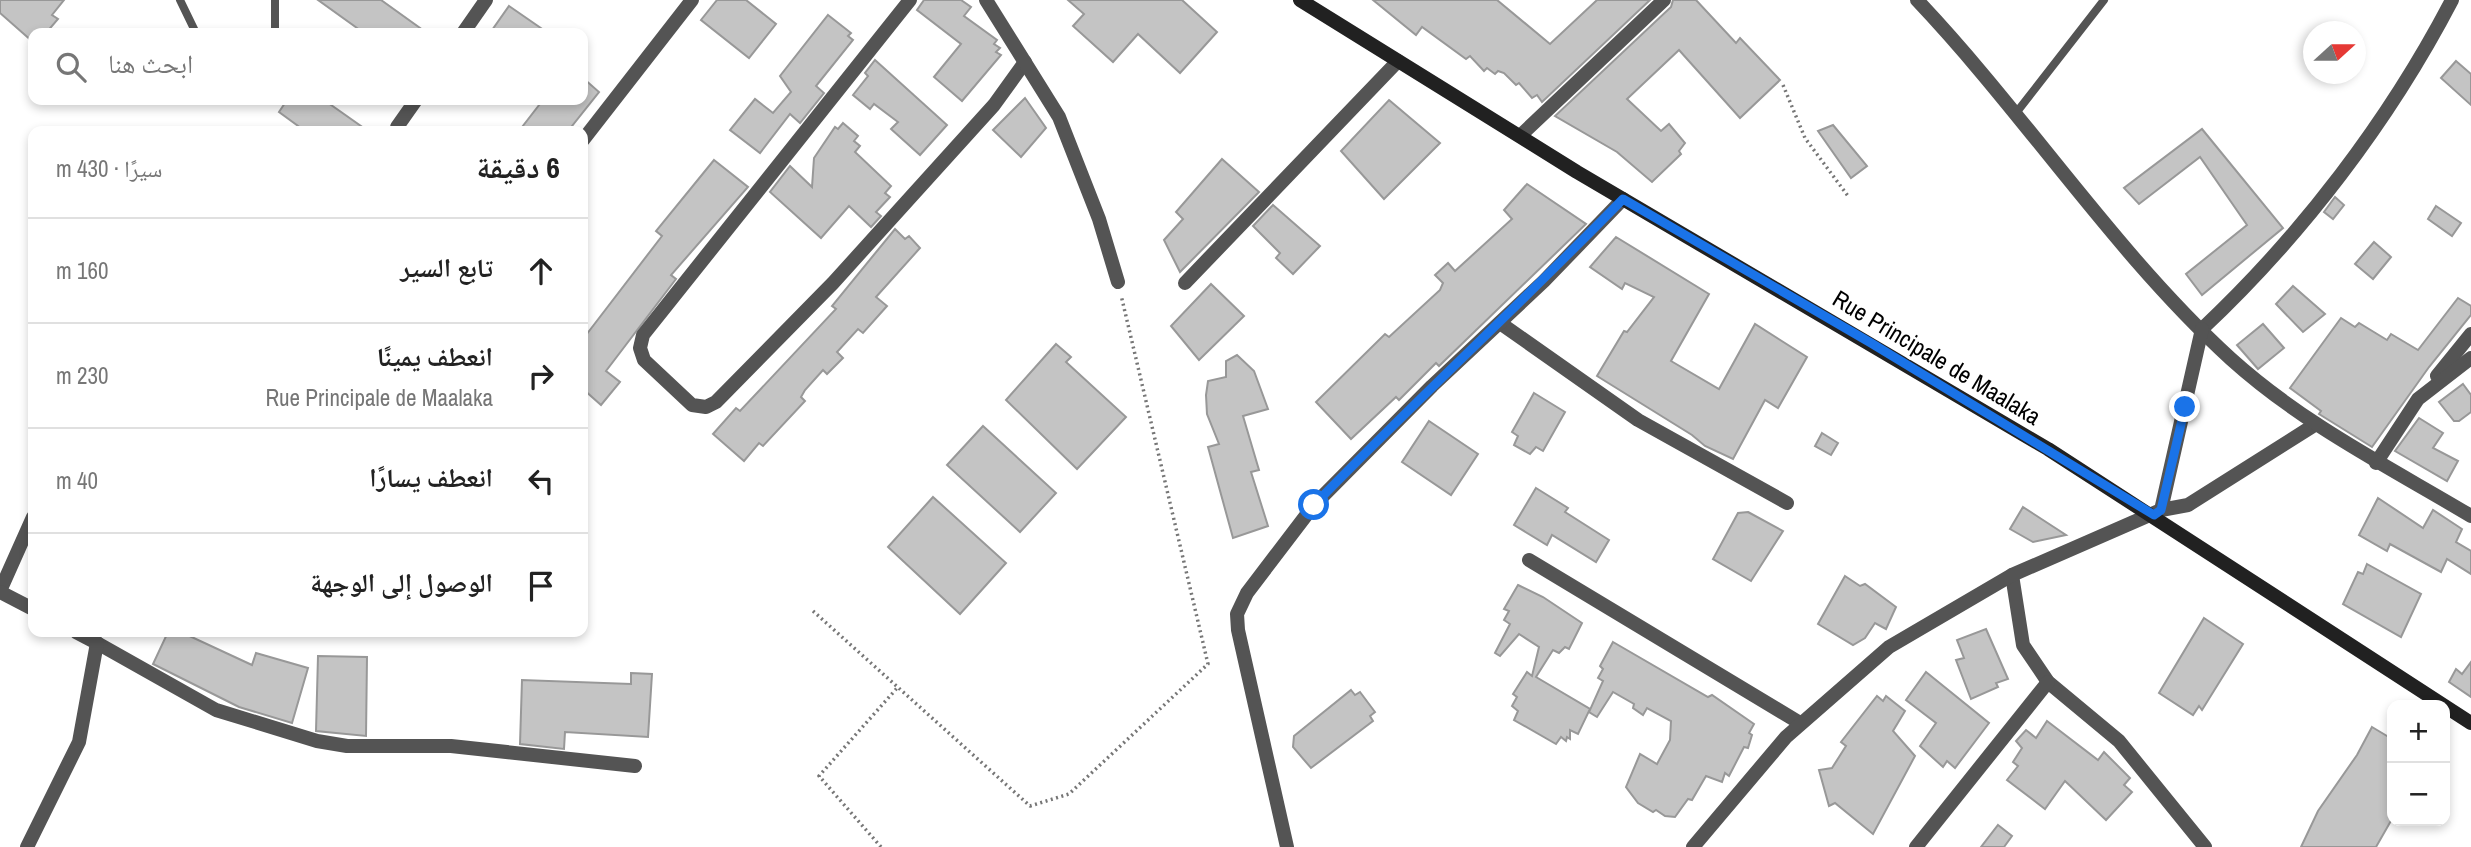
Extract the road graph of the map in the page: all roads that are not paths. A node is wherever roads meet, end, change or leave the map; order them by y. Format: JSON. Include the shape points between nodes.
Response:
{"nodes":[{"id":1,"x":180,"y":0,"type":"edge"},
{"id":2,"x":275,"y":0,"type":"edge"},
{"id":3,"x":486,"y":0,"type":"edge"},
{"id":4,"x":692,"y":0,"type":"edge"},
{"id":5,"x":910,"y":0,"type":"edge"},
{"id":6,"x":986,"y":0,"type":"edge"},
{"id":7,"x":1300,"y":0,"type":"edge"},
{"id":8,"x":1664,"y":0,"type":"edge"},
{"id":9,"x":1917,"y":0,"type":"edge"},
{"id":10,"x":2104,"y":0,"type":"edge"},
{"id":11,"x":2452,"y":0,"type":"edge"},
{"id":12,"x":193,"y":28,"type":"edge"},
{"id":13,"x":275,"y":28,"type":"edge"},
{"id":14,"x":466,"y":28,"type":"edge"},
{"id":15,"x":1398,"y":61,"type":"junction"},
{"id":16,"x":1025,"y":62,"type":"junction"},
{"id":17,"x":412,"y":105,"type":"edge"},
{"id":18,"x":2015,"y":113,"type":"junction"},
{"id":19,"x":398,"y":126,"type":"edge"},
{"id":20,"x":588,"y":134,"type":"edge"},
{"id":21,"x":1520,"y":136,"type":"junction"},
{"id":22,"x":1623,"y":199,"type":"junction"},
{"id":23,"x":1118,"y":282,"type":"road end"},
{"id":24,"x":1185,"y":283,"type":"dead end"},
{"id":25,"x":1500,"y":323,"type":"junction"},
{"id":26,"x":2202,"y":329,"type":"junction"},
{"id":27,"x":2471,"y":334,"type":"edge"},
{"id":28,"x":2471,"y":358,"type":"edge"},
{"id":29,"x":2418,"y":399,"type":"junction"},
{"id":30,"x":2316,"y":424,"type":"junction"},
{"id":31,"x":2376,"y":463,"type":"junction"},
{"id":32,"x":1787,"y":503,"type":"dead end"},
{"id":33,"x":2158,"y":513,"type":"junction"},
{"id":34,"x":2471,"y":516,"type":"edge"},
{"id":35,"x":28,"y":528,"type":"edge"},
{"id":36,"x":1529,"y":560,"type":"dead end"},
{"id":37,"x":2011,"y":575,"type":"junction"},
{"id":38,"x":0,"y":592,"type":"edge"},
{"id":39,"x":28,"y":606,"type":"edge"},
{"id":40,"x":86,"y":637,"type":"edge"},
{"id":41,"x":97,"y":643,"type":"junction"},
{"id":42,"x":2048,"y":682,"type":"junction"},
{"id":43,"x":1800,"y":723,"type":"junction"},
{"id":44,"x":2471,"y":723,"type":"edge"},
{"id":45,"x":635,"y":766,"type":"dead end"},
{"id":46,"x":27,"y":847,"type":"edge"},
{"id":47,"x":1287,"y":847,"type":"edge"},
{"id":48,"x":1693,"y":847,"type":"edge"},
{"id":49,"x":1916,"y":847,"type":"edge"},
{"id":50,"x":2205,"y":847,"type":"edge"}],
"edges":[{"from":1,"to":12,"type":"lane"},
{"from":2,"to":13,"type":"lane"},
{"from":3,"to":14,"type":"street"},
{"from":4,"to":20,"type":"street"},
{"from":5,"to":16,"type":"street","via":[[643,335],[640,348],[644,360],[692,405],[706,407],[716,402],[815,302],[994,105]]},
{"from":6,"to":16,"type":"street"},
{"from":7,"to":15,"type":"main road","name":"Rue Principale de Maalaka"},
{"from":8,"to":21,"type":"street"},
{"from":9,"to":18,"type":"street"},
{"from":10,"to":18,"type":"lane"},
{"from":11,"to":26,"type":"street","via":[[2389,105],[2346,165],[2244,290]]},
{"from":15,"to":21,"type":"main road","name":"Rue Principale de Maalaka"},
{"from":15,"to":24,"type":"street"},
{"from":16,"to":23,"type":"street","via":[[1059,117]]},
{"from":17,"to":19,"type":"street"},
{"from":18,"to":26,"type":"street","via":[[2153,279]]},
{"from":21,"to":22,"type":"main road","name":"Rue Principale de Maalaka"},
{"from":22,"to":25,"type":"street"},
{"from":22,"to":33,"type":"main road","name":"Rue Principale de Maalaka"},
{"from":25,"to":32,"type":"street","via":[[1638,420]]},
{"from":25,"to":47,"type":"street","via":[[1314,505],[1239,606],[1238,630]]},
{"from":26,"to":30,"type":"street","via":[[2239,366]]},
{"from":26,"to":33,"type":"street"},
{"from":27,"to":29,"type":"street"},
{"from":28,"to":29,"type":"street"},
{"from":29,"to":31,"type":"street"},
{"from":30,"to":31,"type":"street"},
{"from":30,"to":33,"type":"street","via":[[2188,505]]},
{"from":31,"to":34,"type":"street"},
{"from":33,"to":37,"type":"street"},
{"from":33,"to":44,"type":"main road","name":"Rue Principale de Maalaka"},
{"from":35,"to":38,"type":"street"},
{"from":36,"to":43,"type":"street"},
{"from":37,"to":42,"type":"street","via":[[2023,645]]},
{"from":37,"to":43,"type":"street","via":[[1889,647]]},
{"from":38,"to":39,"type":"street"},
{"from":40,"to":41,"type":"street"},
{"from":41,"to":45,"type":"street","via":[[216,710],[317,741],[347,746],[451,746]]},
{"from":41,"to":46,"type":"street","via":[[79,742]]},
{"from":42,"to":49,"type":"street"},
{"from":42,"to":50,"type":"street","via":[[2119,741]]},
{"from":43,"to":48,"type":"street"}]}
